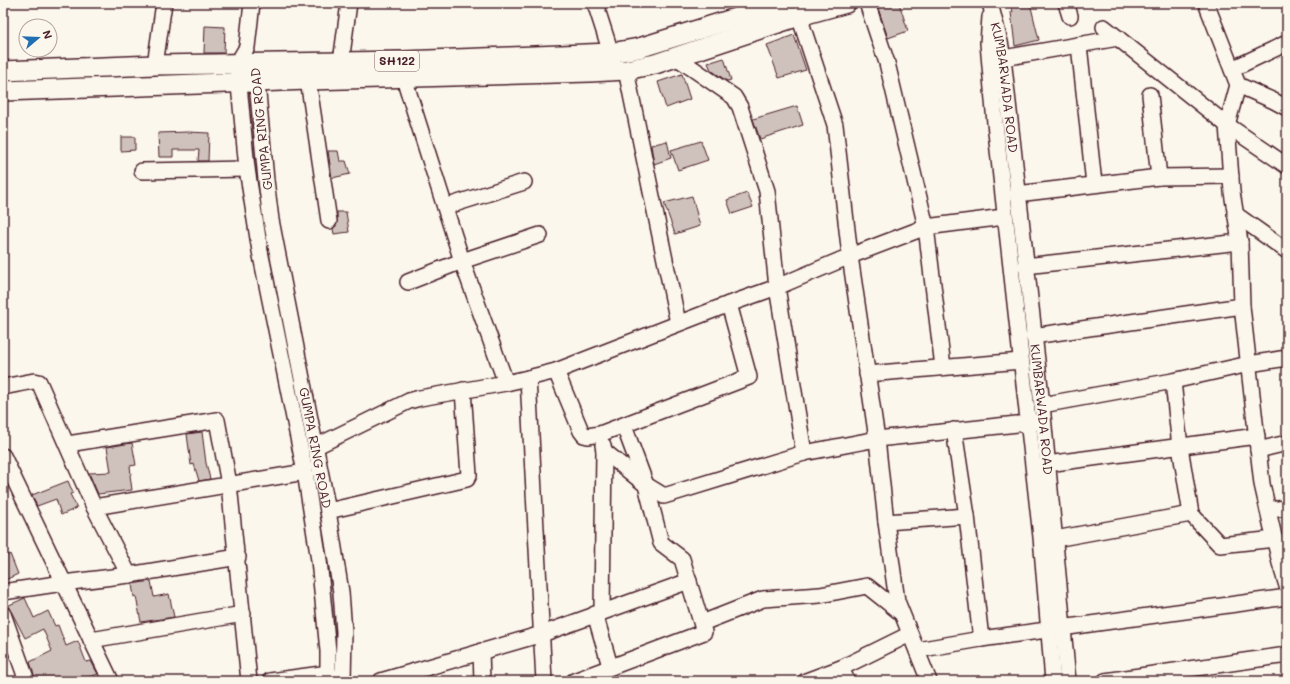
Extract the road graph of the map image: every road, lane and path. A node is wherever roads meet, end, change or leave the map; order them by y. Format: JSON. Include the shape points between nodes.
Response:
{"nodes":[{"id":1,"x":164,"y":3,"type":"edge"},
{"id":2,"x":252,"y":3,"type":"edge"},
{"id":3,"x":349,"y":3,"type":"edge"},
{"id":4,"x":595,"y":3,"type":"edge"},
{"id":5,"x":784,"y":3,"type":"edge"},
{"id":6,"x":846,"y":3,"type":"edge"},
{"id":7,"x":867,"y":3,"type":"edge"},
{"id":8,"x":1206,"y":3,"type":"edge"},
{"id":9,"x":990,"y":4,"type":"edge"},
{"id":10,"x":799,"y":16,"type":"junction"},
{"id":11,"x":1104,"y":26,"type":"dead end"},
{"id":12,"x":1118,"y":38,"type":"junction"},
{"id":13,"x":1287,"y":43,"type":"edge"},
{"id":14,"x":1079,"y":45,"type":"junction"},
{"id":15,"x":611,"y":53,"type":"junction"},
{"id":16,"x":676,"y":57,"type":"junction"},
{"id":17,"x":1003,"y":58,"type":"junction"},
{"id":18,"x":341,"y":62,"type":"junction"},
{"id":19,"x":155,"y":65,"type":"junction"},
{"id":20,"x":247,"y":68,"type":"junction"},
{"id":21,"x":1232,"y":68,"type":"junction"},
{"id":22,"x":626,"y":70,"type":"junction"},
{"id":23,"x":3,"y":71,"type":"edge"},
{"id":24,"x":404,"y":78,"type":"junction"},
{"id":25,"x":308,"y":80,"type":"junction"},
{"id":26,"x":1238,"y":85,"type":"junction"},
{"id":27,"x":3,"y":91,"type":"edge"},
{"id":28,"x":1150,"y":95,"type":"dead end"},
{"id":29,"x":1283,"y":101,"type":"edge"},
{"id":30,"x":1227,"y":125,"type":"junction"},
{"id":31,"x":1287,"y":166,"type":"edge"},
{"id":32,"x":247,"y":169,"type":"junction"},
{"id":33,"x":142,"y":171,"type":"dead end"},
{"id":34,"x":1230,"y":176,"type":"junction"},
{"id":35,"x":1159,"y":177,"type":"junction"},
{"id":36,"x":524,"y":182,"type":"dead end"},
{"id":37,"x":1094,"y":184,"type":"junction"},
{"id":38,"x":1018,"y":194,"type":"junction"},
{"id":39,"x":445,"y":207,"type":"junction"},
{"id":40,"x":1235,"y":214,"type":"junction"},
{"id":41,"x":1004,"y":217,"type":"junction"},
{"id":42,"x":329,"y":221,"type":"dead end"},
{"id":43,"x":926,"y":226,"type":"junction"},
{"id":44,"x":540,"y":235,"type":"dead end"},
{"id":45,"x":1240,"y":242,"type":"junction"},
{"id":46,"x":1287,"y":251,"type":"edge"},
{"id":47,"x":850,"y":256,"type":"junction"},
{"id":48,"x":462,"y":261,"type":"junction"},
{"id":49,"x":1025,"y":266,"type":"junction"},
{"id":50,"x":408,"y":282,"type":"dead end"},
{"id":51,"x":777,"y":287,"type":"junction"},
{"id":52,"x":729,"y":304,"type":"junction"},
{"id":53,"x":1242,"y":306,"type":"junction"},
{"id":54,"x":678,"y":323,"type":"junction"},
{"id":55,"x":1033,"y":336,"type":"junction"},
{"id":56,"x":1287,"y":358,"type":"edge"},
{"id":57,"x":1021,"y":361,"type":"junction"},
{"id":58,"x":1248,"y":364,"type":"junction"},
{"id":59,"x":943,"y":367,"type":"junction"},
{"id":60,"x":556,"y":371,"type":"junction"},
{"id":61,"x":867,"y":374,"type":"junction"},
{"id":62,"x":528,"y":378,"type":"junction"},
{"id":63,"x":1173,"y":382,"type":"junction"},
{"id":64,"x":506,"y":383,"type":"junction"},
{"id":65,"x":3,"y":387,"type":"edge"},
{"id":66,"x":463,"y":390,"type":"junction"},
{"id":67,"x":1042,"y":405,"type":"junction"},
{"id":68,"x":1043,"y":421,"type":"junction"},
{"id":69,"x":1028,"y":423,"type":"junction"},
{"id":70,"x":624,"y":426,"type":"junction"},
{"id":71,"x":954,"y":430,"type":"junction"},
{"id":72,"x":600,"y":434,"type":"junction"},
{"id":73,"x":877,"y":439,"type":"junction"},
{"id":74,"x":1287,"y":442,"type":"edge"},
{"id":75,"x":1257,"y":443,"type":"junction"},
{"id":76,"x":68,"y":444,"type":"junction"},
{"id":77,"x":1180,"y":446,"type":"junction"},
{"id":78,"x":315,"y":447,"type":"junction"},
{"id":79,"x":604,"y":451,"type":"junction"},
{"id":80,"x":804,"y":453,"type":"junction"},
{"id":81,"x":3,"y":456,"type":"edge"},
{"id":82,"x":1047,"y":464,"type":"junction"},
{"id":83,"x":304,"y":472,"type":"junction"},
{"id":84,"x":229,"y":484,"type":"junction"},
{"id":85,"x":646,"y":486,"type":"junction"},
{"id":86,"x":94,"y":506,"type":"junction"},
{"id":87,"x":1287,"y":508,"type":"edge"},
{"id":88,"x":1268,"y":510,"type":"junction"},
{"id":89,"x":328,"y":511,"type":"junction"},
{"id":90,"x":1191,"y":514,"type":"junction"},
{"id":91,"x":967,"y":516,"type":"junction"},
{"id":92,"x":886,"y":522,"type":"junction"},
{"id":93,"x":1055,"y":539,"type":"junction"},
{"id":94,"x":1275,"y":539,"type":"junction"},
{"id":95,"x":238,"y":557,"type":"junction"},
{"id":96,"x":128,"y":575,"type":"junction"},
{"id":97,"x":689,"y":581,"type":"junction"},
{"id":98,"x":63,"y":583,"type":"junction"},
{"id":99,"x":1287,"y":583,"type":"edge"},
{"id":100,"x":3,"y":592,"type":"edge"},
{"id":101,"x":1287,"y":597,"type":"edge"},
{"id":102,"x":599,"y":613,"type":"junction"},
{"id":103,"x":3,"y":614,"type":"edge"},
{"id":104,"x":243,"y":614,"type":"junction"},
{"id":105,"x":902,"y":614,"type":"junction"},
{"id":106,"x":702,"y":623,"type":"junction"},
{"id":107,"x":1056,"y":629,"type":"junction"},
{"id":108,"x":542,"y":634,"type":"junction"},
{"id":109,"x":910,"y":634,"type":"junction"},
{"id":110,"x":981,"y":639,"type":"junction"},
{"id":111,"x":91,"y":640,"type":"junction"},
{"id":112,"x":917,"y":650,"type":"junction"},
{"id":113,"x":481,"y":651,"type":"junction"},
{"id":114,"x":1287,"y":655,"type":"edge"},
{"id":115,"x":610,"y":666,"type":"junction"},
{"id":116,"x":844,"y":674,"type":"edge"},
{"id":117,"x":422,"y":675,"type":"edge"},
{"id":118,"x":329,"y":677,"type":"edge"},
{"id":119,"x":27,"y":681,"type":"edge"},
{"id":120,"x":110,"y":681,"type":"edge"},
{"id":121,"x":249,"y":681,"type":"edge"},
{"id":122,"x":270,"y":681,"type":"edge"},
{"id":123,"x":343,"y":681,"type":"edge"},
{"id":124,"x":381,"y":681,"type":"edge"},
{"id":125,"x":482,"y":681,"type":"edge"},
{"id":126,"x":544,"y":681,"type":"edge"},
{"id":127,"x":574,"y":681,"type":"edge"},
{"id":128,"x":806,"y":681,"type":"edge"},
{"id":129,"x":929,"y":681,"type":"edge"},
{"id":130,"x":1052,"y":681,"type":"edge"},
{"id":131,"x":1068,"y":681,"type":"edge"},
{"id":132,"x":1105,"y":681,"type":"edge"}],
"edges":[{"from":1,"to":19,"type":"street"},
{"from":2,"to":20,"type":"street"},
{"from":3,"to":18,"type":"street"},
{"from":4,"to":15,"type":"street"},
{"from":5,"to":15,"type":"main road","number":"SH122","via":[[639,48]]},
{"from":6,"to":10,"type":"main road"},
{"from":7,"to":43,"type":"street","via":[[887,63]]},
{"from":8,"to":21,"type":"street"},
{"from":9,"to":17,"type":"street","name":"KUMBARWADA ROAD"},
{"from":9,"to":41,"type":"street","name":"KUMBARWADA ROAD","via":[[988,43]]},
{"from":10,"to":16,"type":"main road"},
{"from":10,"to":47,"type":"street","via":[[835,125]]},
{"from":11,"to":12,"type":"street"},
{"from":12,"to":14,"type":"street"},
{"from":12,"to":30,"type":"street"},
{"from":13,"to":21,"type":"street"},
{"from":14,"to":17,"type":"street"},
{"from":14,"to":37,"type":"street"},
{"from":15,"to":18,"type":"main road","number":"SH122"},
{"from":16,"to":22,"type":"main road"},
{"from":16,"to":51,"type":"street","via":[[734,98],[740,107],[766,192]]},
{"from":17,"to":38,"type":"street","name":"KUMBARWADA ROAD"},
{"from":18,"to":20,"type":"main road","number":"SH122"},
{"from":19,"to":20,"type":"main road","number":"SH122"},
{"from":19,"to":23,"type":"main road","number":"SH122"},
{"from":20,"to":25,"type":"main road"},
{"from":20,"to":27,"type":"main road"},
{"from":20,"to":32,"type":"street","name":"GUMPA RING ROAD"},
{"from":20,"to":78,"type":"street","name":"GUMPA RING ROAD","via":[[271,220]]},
{"from":21,"to":26,"type":"street"},
{"from":22,"to":24,"type":"main road"},
{"from":22,"to":54,"type":"street"},
{"from":24,"to":25,"type":"main road"},
{"from":24,"to":39,"type":"street"},
{"from":25,"to":42,"type":"street"},
{"from":26,"to":29,"type":"street"},
{"from":26,"to":30,"type":"street"},
{"from":28,"to":35,"type":"street"},
{"from":30,"to":31,"type":"street"},
{"from":30,"to":34,"type":"street"},
{"from":32,"to":33,"type":"street"},
{"from":32,"to":83,"type":"street","name":"GUMPA RING ROAD","via":[[260,251]]},
{"from":34,"to":35,"type":"street"},
{"from":34,"to":40,"type":"street"},
{"from":35,"to":37,"type":"street"},
{"from":36,"to":39,"type":"street"},
{"from":37,"to":38,"type":"street"},
{"from":38,"to":49,"type":"street","name":"KUMBARWADA ROAD"},
{"from":39,"to":48,"type":"street"},
{"from":40,"to":45,"type":"street"},
{"from":40,"to":46,"type":"street"},
{"from":41,"to":43,"type":"street"},
{"from":41,"to":57,"type":"street","name":"KUMBARWADA ROAD"},
{"from":43,"to":47,"type":"street"},
{"from":43,"to":59,"type":"street"},
{"from":44,"to":48,"type":"street"},
{"from":45,"to":49,"type":"street"},
{"from":45,"to":53,"type":"street"},
{"from":47,"to":51,"type":"street"},
{"from":47,"to":61,"type":"street"},
{"from":48,"to":50,"type":"street"},
{"from":48,"to":64,"type":"street"},
{"from":49,"to":55,"type":"street","name":"KUMBARWADA ROAD"},
{"from":51,"to":52,"type":"street"},
{"from":51,"to":80,"type":"street"},
{"from":52,"to":54,"type":"street"},
{"from":52,"to":70,"type":"street","via":[[749,377]]},
{"from":53,"to":55,"type":"street"},
{"from":53,"to":58,"type":"street"},
{"from":54,"to":60,"type":"street"},
{"from":55,"to":67,"type":"street","name":"KUMBARWADA ROAD"},
{"from":56,"to":58,"type":"street"},
{"from":57,"to":59,"type":"street"},
{"from":57,"to":69,"type":"street","name":"KUMBARWADA ROAD"},
{"from":58,"to":63,"type":"street"},
{"from":58,"to":75,"type":"street"},
{"from":59,"to":61,"type":"street"},
{"from":60,"to":62,"type":"street"},
{"from":60,"to":72,"type":"street","via":[[580,431],[588,436]]},
{"from":61,"to":73,"type":"street"},
{"from":62,"to":64,"type":"street"},
{"from":62,"to":108,"type":"street"},
{"from":63,"to":67,"type":"street"},
{"from":63,"to":77,"type":"street"},
{"from":64,"to":66,"type":"street"},
{"from":65,"to":76,"type":"street","via":[[39,382]]},
{"from":66,"to":78,"type":"street","via":[[404,403]]},
{"from":66,"to":89,"type":"street","via":[[469,475],[467,479]]},
{"from":67,"to":68,"type":"street","name":"KUMBARWADA ROAD"},
{"from":68,"to":69,"type":"street"},
{"from":68,"to":82,"type":"street","name":"KUMBARWADA ROAD"},
{"from":69,"to":71,"type":"street"},
{"from":69,"to":107,"type":"street","name":"KUMBARWADA ROAD","via":[[1040,537]]},
{"from":70,"to":72,"type":"street"},
{"from":70,"to":85,"type":"street"},
{"from":71,"to":73,"type":"street"},
{"from":71,"to":91,"type":"street"},
{"from":72,"to":79,"type":"street"},
{"from":73,"to":80,"type":"street"},
{"from":73,"to":92,"type":"street"},
{"from":74,"to":75,"type":"street"},
{"from":75,"to":77,"type":"street"},
{"from":75,"to":88,"type":"street"},
{"from":76,"to":84,"type":"street","via":[[217,419]]},
{"from":76,"to":86,"type":"street"},
{"from":77,"to":82,"type":"street"},
{"from":77,"to":90,"type":"street"},
{"from":78,"to":89,"type":"street","name":"GUMPA RING ROAD"},
{"from":79,"to":85,"type":"street"},
{"from":79,"to":102,"type":"street"},
{"from":80,"to":85,"type":"street","via":[[666,496],[661,496]]},
{"from":81,"to":98,"type":"street"},
{"from":82,"to":93,"type":"street","name":"KUMBARWADA ROAD"},
{"from":83,"to":84,"type":"street"},
{"from":83,"to":118,"type":"street","name":"GUMPA RING ROAD","via":[[323,584]]},
{"from":84,"to":86,"type":"street"},
{"from":84,"to":95,"type":"street"},
{"from":85,"to":97,"type":"street","via":[[660,543],[682,559]]},
{"from":86,"to":96,"type":"street"},
{"from":87,"to":88,"type":"street"},
{"from":88,"to":94,"type":"street"},
{"from":89,"to":123,"type":"street","name":"GUMPA RING ROAD","via":[[342,592]]},
{"from":90,"to":93,"type":"street"},
{"from":90,"to":94,"type":"street","via":[[1220,545]]},
{"from":91,"to":92,"type":"street"},
{"from":91,"to":110,"type":"street"},
{"from":92,"to":105,"type":"street","via":[[897,601]]},
{"from":93,"to":107,"type":"street","name":"KUMBARWADA ROAD"},
{"from":94,"to":99,"type":"street"},
{"from":95,"to":96,"type":"street"},
{"from":95,"to":104,"type":"street"},
{"from":96,"to":98,"type":"street"},
{"from":97,"to":102,"type":"street"},
{"from":97,"to":106,"type":"street"},
{"from":98,"to":100,"type":"street"},
{"from":98,"to":111,"type":"street"},
{"from":101,"to":107,"type":"street"},
{"from":102,"to":108,"type":"street"},
{"from":102,"to":115,"type":"street"},
{"from":103,"to":119,"type":"street"},
{"from":104,"to":111,"type":"street"},
{"from":104,"to":121,"type":"street"},
{"from":105,"to":106,"type":"street","via":[[867,586],[811,596],[763,599]]},
{"from":105,"to":109,"type":"street"},
{"from":106,"to":115,"type":"street","via":[[704,632]]},
{"from":107,"to":110,"type":"street"},
{"from":107,"to":130,"type":"street","name":"KUMBARWADA ROAD"},
{"from":107,"to":131,"type":"street","name":"KUMBARWADA ROAD"},
{"from":108,"to":113,"type":"street"},
{"from":108,"to":126,"type":"street"},
{"from":109,"to":112,"type":"street"},
{"from":109,"to":116,"type":"street"},
{"from":110,"to":112,"type":"street"},
{"from":111,"to":120,"type":"street"},
{"from":112,"to":129,"type":"street"},
{"from":113,"to":117,"type":"street"},
{"from":113,"to":125,"type":"street"},
{"from":114,"to":132,"type":"street"},
{"from":115,"to":127,"type":"street"},
{"from":116,"to":128,"type":"street"},
{"from":117,"to":124,"type":"street"},
{"from":118,"to":122,"type":"street"}]}
